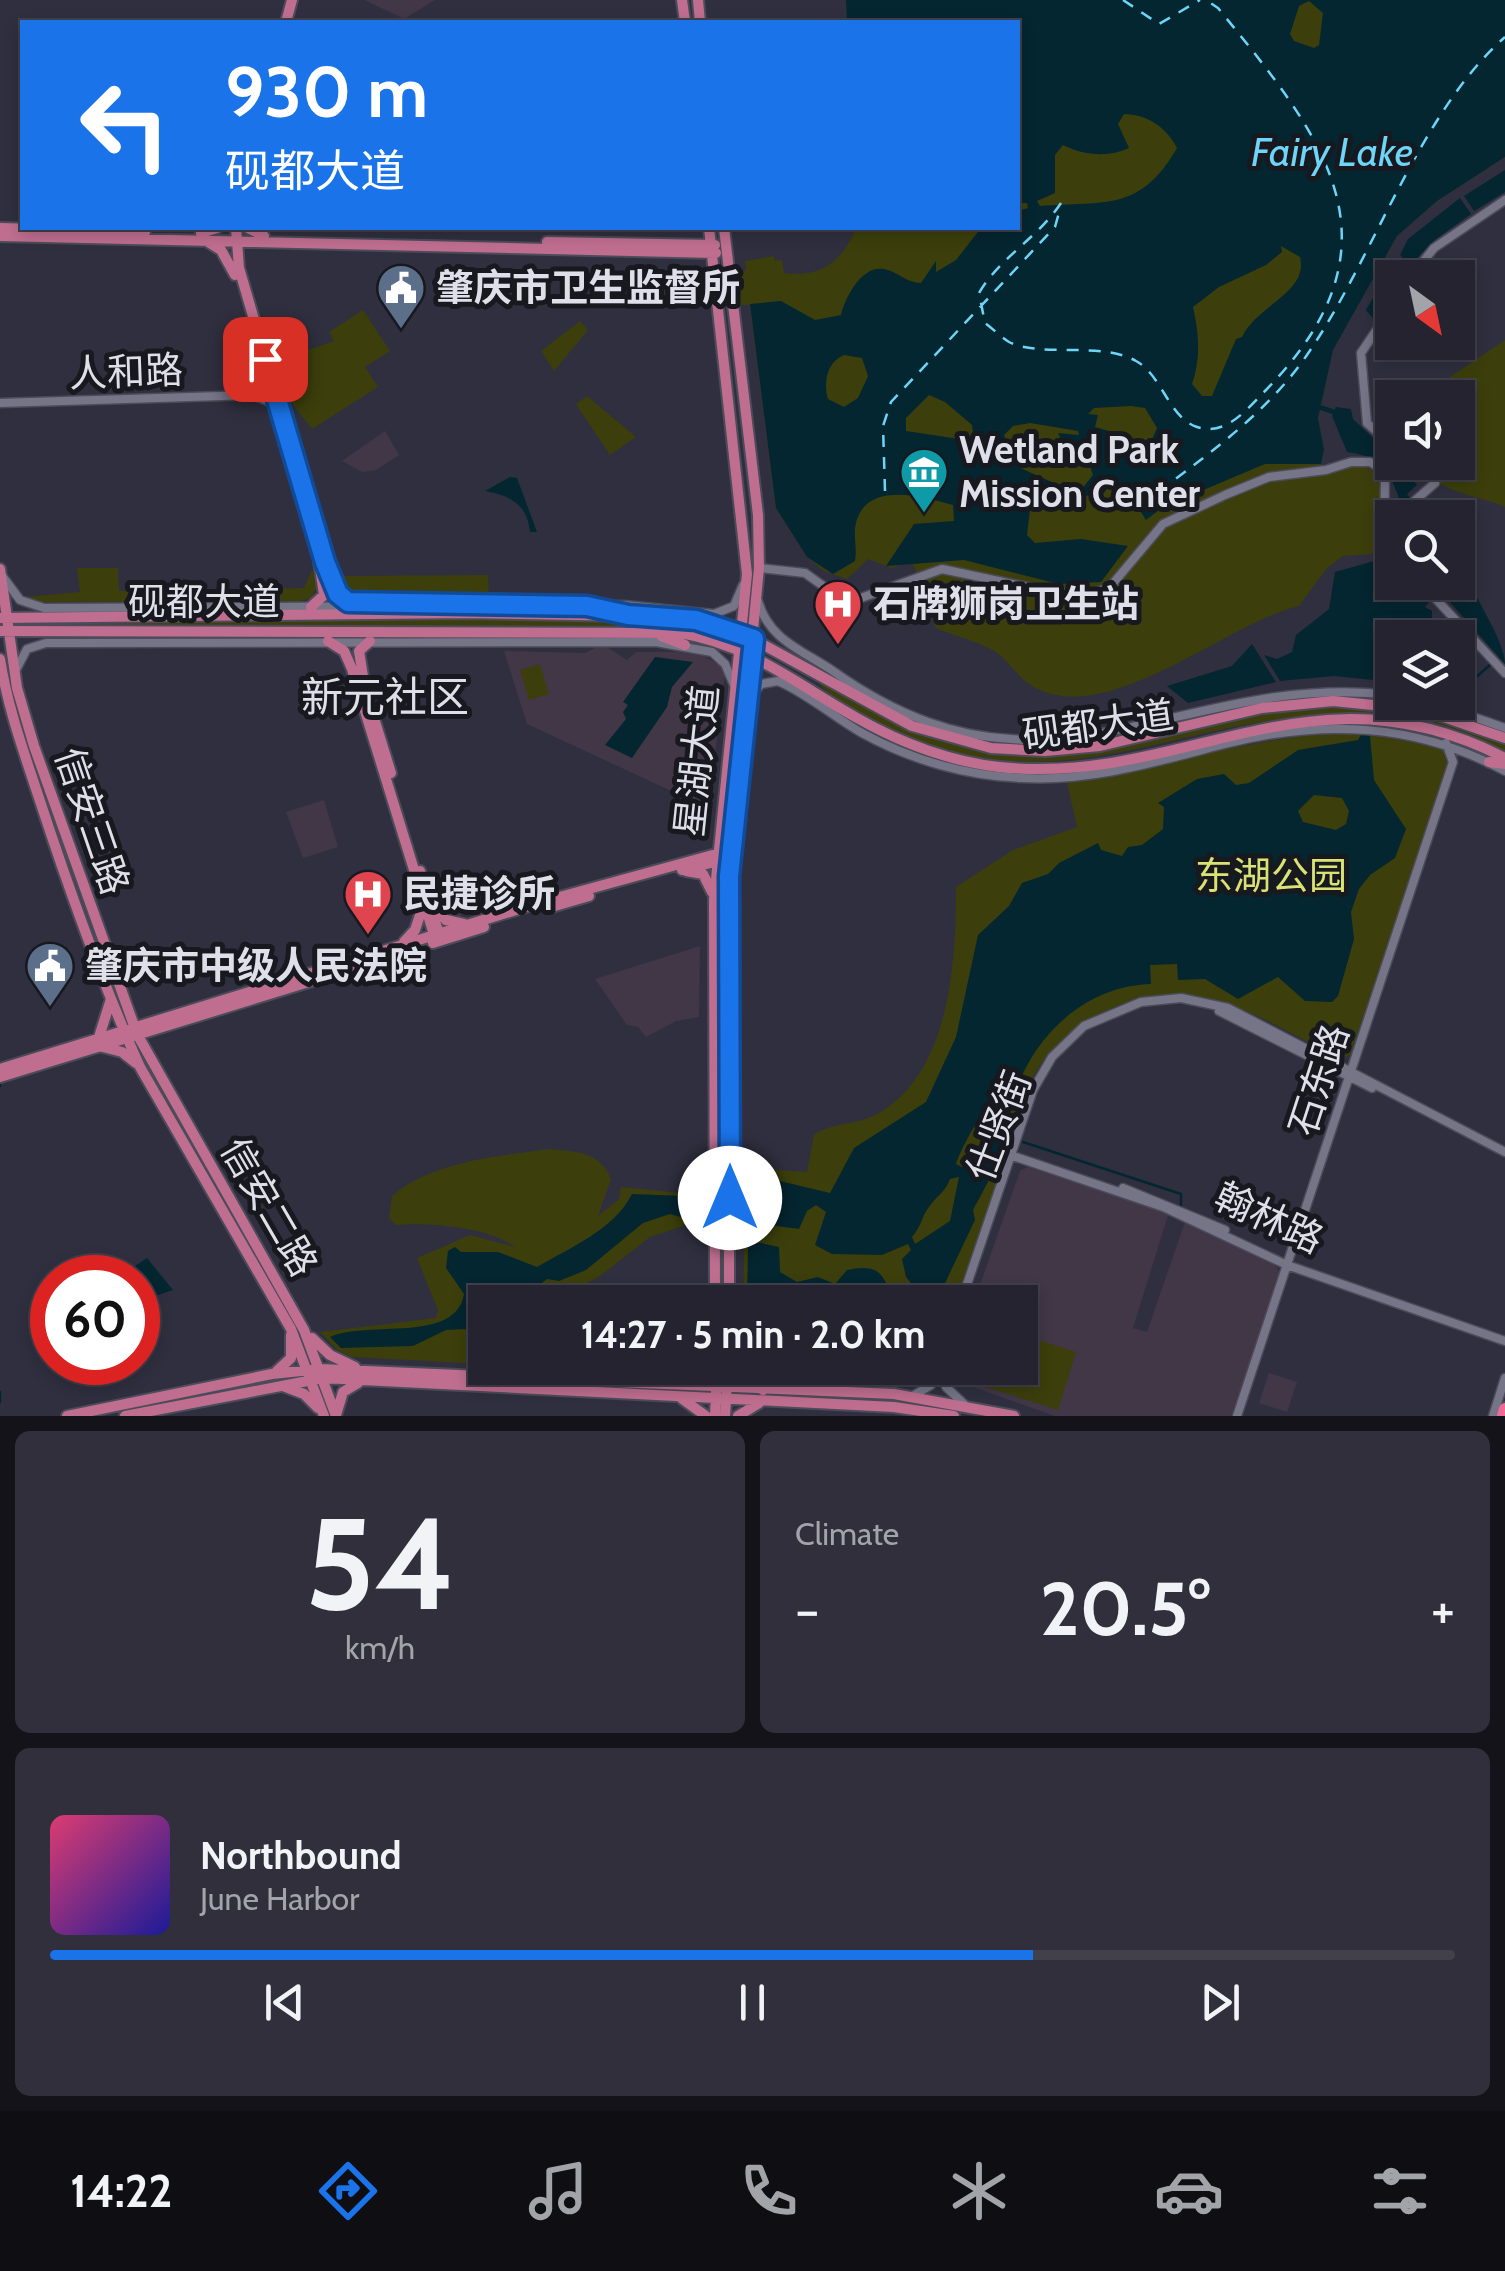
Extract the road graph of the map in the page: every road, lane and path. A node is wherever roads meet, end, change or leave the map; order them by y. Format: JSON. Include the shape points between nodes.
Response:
{"nodes":[{"id":1,"x":1505,"y":200,"type":"edge"},
{"id":2,"x":49,"y":230,"type":"edge"},
{"id":3,"x":212,"y":230,"type":"edge"},
{"id":4,"x":253,"y":230,"type":"edge"},
{"id":5,"x":704,"y":230,"type":"edge"},
{"id":6,"x":706,"y":230,"type":"edge"},
{"id":7,"x":724,"y":230,"type":"edge"},
{"id":8,"x":234,"y":235,"type":"edge"},
{"id":9,"x":0,"y":236,"type":"edge"},
{"id":10,"x":195,"y":236,"type":"junction"},
{"id":11,"x":273,"y":239,"type":"junction"},
{"id":12,"x":726,"y":248,"type":"junction"},
{"id":13,"x":684,"y":249,"type":"junction"},
{"id":14,"x":711,"y":249,"type":"junction"},
{"id":15,"x":1424,"y":260,"type":"edge"},
{"id":16,"x":237,"y":271,"type":"junction"},
{"id":17,"x":242,"y":287,"type":"junction"},
{"id":18,"x":714,"y":287,"type":"junction"},
{"id":19,"x":1375,"y":336,"type":"edge"},
{"id":20,"x":737,"y":346,"type":"junction"},
{"id":21,"x":722,"y":348,"type":"junction"},
{"id":22,"x":264,"y":378,"type":"junction"},
{"id":23,"x":253,"y":395,"type":"junction"},
{"id":24,"x":272,"y":403,"type":"junction"},
{"id":25,"x":0,"y":404,"type":"edge"},
{"id":26,"x":1375,"y":429,"type":"edge"},
{"id":27,"x":1433,"y":480,"type":"edge"},
{"id":28,"x":1383,"y":500,"type":"edge"},
{"id":29,"x":1416,"y":500,"type":"edge"},
{"id":30,"x":0,"y":571,"type":"edge"},
{"id":31,"x":755,"y":572,"type":"junction"},
{"id":32,"x":327,"y":576,"type":"junction"},
{"id":33,"x":1437,"y":600,"type":"edge"},
{"id":34,"x":758,"y":601,"type":"junction"},
{"id":35,"x":355,"y":605,"type":"junction"},
{"id":36,"x":511,"y":605,"type":"junction"},
{"id":37,"x":368,"y":606,"type":"junction"},
{"id":38,"x":587,"y":606,"type":"junction"},
{"id":39,"x":158,"y":607,"type":"junction"},
{"id":40,"x":311,"y":607,"type":"junction"},
{"id":41,"x":57,"y":608,"type":"junction"},
{"id":42,"x":468,"y":613,"type":"junction"},
{"id":43,"x":412,"y":615,"type":"junction"},
{"id":44,"x":628,"y":615,"type":"junction"},
{"id":45,"x":70,"y":616,"type":"junction"},
{"id":46,"x":98,"y":616,"type":"junction"},
{"id":47,"x":122,"y":616,"type":"junction"},
{"id":48,"x":3,"y":618,"type":"edge"},
{"id":49,"x":681,"y":618,"type":"junction"},
{"id":50,"x":4,"y":631,"type":"edge"},
{"id":51,"x":73,"y":632,"type":"junction"},
{"id":52,"x":121,"y":632,"type":"junction"},
{"id":53,"x":274,"y":632,"type":"junction"},
{"id":54,"x":428,"y":632,"type":"junction"},
{"id":55,"x":626,"y":632,"type":"junction"},
{"id":56,"x":742,"y":633,"type":"junction"},
{"id":57,"x":683,"y":639,"type":"junction"},
{"id":58,"x":754,"y":639,"type":"junction"},
{"id":59,"x":595,"y":640,"type":"junction"},
{"id":60,"x":391,"y":641,"type":"junction"},
{"id":61,"x":156,"y":642,"type":"junction"},
{"id":62,"x":307,"y":642,"type":"junction"},
{"id":63,"x":328,"y":642,"type":"junction"},
{"id":64,"x":370,"y":642,"type":"junction"},
{"id":65,"x":739,"y":648,"type":"junction"},
{"id":66,"x":751,"y":655,"type":"junction"},
{"id":67,"x":0,"y":659,"type":"edge"},
{"id":68,"x":356,"y":669,"type":"junction"},
{"id":69,"x":810,"y":670,"type":"junction"},
{"id":70,"x":1505,"y":672,"type":"edge"},
{"id":71,"x":6,"y":673,"type":"edge"},
{"id":72,"x":845,"y":680,"type":"junction"},
{"id":73,"x":734,"y":684,"type":"junction"},
{"id":74,"x":810,"y":688,"type":"junction"},
{"id":75,"x":1375,"y":694,"type":"edge"},
{"id":76,"x":1270,"y":696,"type":"junction"},
{"id":77,"x":890,"y":706,"type":"junction"},
{"id":78,"x":1375,"y":707,"type":"edge"},
{"id":79,"x":744,"y":709,"type":"junction"},
{"id":80,"x":1236,"y":714,"type":"junction"},
{"id":81,"x":730,"y":715,"type":"junction"},
{"id":82,"x":1475,"y":717,"type":"edge"},
{"id":83,"x":842,"y":718,"type":"junction"},
{"id":84,"x":1375,"y":720,"type":"edge"},
{"id":85,"x":1383,"y":720,"type":"joint"},
{"id":86,"x":1455,"y":720,"type":"edge"},
{"id":87,"x":912,"y":726,"type":"junction"},
{"id":88,"x":1261,"y":726,"type":"junction"},
{"id":89,"x":1505,"y":728,"type":"edge"},
{"id":90,"x":1414,"y":734,"type":"junction"},
{"id":91,"x":1505,"y":738,"type":"edge"},
{"id":92,"x":1227,"y":743,"type":"junction"},
{"id":93,"x":1446,"y":744,"type":"junction"},
{"id":94,"x":1473,"y":755,"type":"junction"},
{"id":95,"x":1488,"y":762,"type":"joint"},
{"id":96,"x":1455,"y":764,"type":"junction"},
{"id":97,"x":1505,"y":764,"type":"edge"},
{"id":98,"x":731,"y":856,"type":"junction"},
{"id":99,"x":717,"y":858,"type":"junction"},
{"id":100,"x":674,"y":868,"type":"junction"},
{"id":101,"x":714,"y":898,"type":"junction"},
{"id":102,"x":426,"y":902,"type":"junction"},
{"id":103,"x":468,"y":925,"type":"junction"},
{"id":104,"x":456,"y":932,"type":"junction"},
{"id":105,"x":436,"y":937,"type":"junction"},
{"id":106,"x":397,"y":947,"type":"junction"},
{"id":107,"x":118,"y":1001,"type":"junction"},
{"id":108,"x":156,"y":1024,"type":"junction"},
{"id":109,"x":168,"y":1025,"type":"junction"},
{"id":110,"x":130,"y":1032,"type":"junction"},
{"id":111,"x":103,"y":1040,"type":"junction"},
{"id":112,"x":144,"y":1063,"type":"junction"},
{"id":113,"x":0,"y":1070,"type":"edge"},
{"id":114,"x":1352,"y":1076,"type":"junction"},
{"id":115,"x":0,"y":1078,"type":"edge"},
{"id":116,"x":1012,"y":1154,"type":"junction"},
{"id":117,"x":1505,"y":1154,"type":"edge"},
{"id":118,"x":1290,"y":1264,"type":"junction"},
{"id":119,"x":268,"y":1278,"type":"junction"},
{"id":120,"x":715,"y":1285,"type":"edge"},
{"id":121,"x":730,"y":1285,"type":"edge"},
{"id":122,"x":969,"y":1285,"type":"edge"},
{"id":123,"x":291,"y":1329,"type":"junction"},
{"id":124,"x":304,"y":1330,"type":"junction"},
{"id":125,"x":1503,"y":1337,"type":"edge"},
{"id":126,"x":453,"y":1372,"type":"junction"},
{"id":127,"x":316,"y":1374,"type":"junction"},
{"id":128,"x":362,"y":1375,"type":"junction"},
{"id":129,"x":1505,"y":1378,"type":"edge"},
{"id":130,"x":274,"y":1379,"type":"junction"},
{"id":131,"x":453,"y":1385,"type":"junction"},
{"id":132,"x":682,"y":1385,"type":"edge"},
{"id":133,"x":720,"y":1385,"type":"edge"},
{"id":134,"x":725,"y":1385,"type":"edge"},
{"id":135,"x":751,"y":1385,"type":"edge"},
{"id":136,"x":931,"y":1385,"type":"edge"},
{"id":137,"x":946,"y":1385,"type":"edge"},
{"id":138,"x":610,"y":1387,"type":"junction"},
{"id":139,"x":675,"y":1390,"type":"junction"},
{"id":140,"x":721,"y":1393,"type":"junction"},
{"id":141,"x":764,"y":1396,"type":"junction"},
{"id":142,"x":911,"y":1396,"type":"junction"},
{"id":143,"x":862,"y":1399,"type":"junction"},
{"id":144,"x":964,"y":1405,"type":"junction"},
{"id":145,"x":1501,"y":1414,"type":"edge"},
{"id":146,"x":67,"y":1416,"type":"edge"},
{"id":147,"x":125,"y":1416,"type":"edge"},
{"id":148,"x":324,"y":1416,"type":"edge"},
{"id":149,"x":336,"y":1416,"type":"edge"},
{"id":150,"x":706,"y":1416,"type":"edge"},
{"id":151,"x":715,"y":1416,"type":"edge"},
{"id":152,"x":725,"y":1416,"type":"edge"},
{"id":153,"x":738,"y":1416,"type":"edge"},
{"id":154,"x":954,"y":1416,"type":"edge"},
{"id":155,"x":1013,"y":1416,"type":"edge"},
{"id":156,"x":1239,"y":1416,"type":"edge"}],
"edges":[{"from":1,"to":15,"type":"street"},
{"from":2,"to":10,"type":"main road"},
{"from":3,"to":10,"type":"main road"},
{"from":4,"to":11,"type":"main road"},
{"from":5,"to":13,"type":"main road"},
{"from":6,"to":14,"type":"main road","name":"星湖大道"},
{"from":7,"to":12,"type":"main road","name":"星湖大道"},
{"from":8,"to":10,"type":"main road"},
{"from":8,"to":11,"type":"main road"},
{"from":8,"to":16,"type":"main road"},
{"from":9,"to":10,"type":"main road"},
{"from":10,"to":16,"type":"main road","via":[[221,250]]},
{"from":11,"to":13,"type":"main road"},
{"from":11,"to":16,"type":"main road","via":[[247,252]]},
{"from":12,"to":14,"type":"main road"},
{"from":12,"to":20,"type":"main road","name":"星湖大道"},
{"from":13,"to":14,"type":"main road"},
{"from":13,"to":18,"type":"main road","via":[[702,263]]},
{"from":14,"to":18,"type":"main road","name":"星湖大道"},
{"from":16,"to":17,"type":"main road"},
{"from":17,"to":22,"type":"main road"},
{"from":17,"to":32,"type":"main road"},
{"from":18,"to":21,"type":"main road","name":"星湖大道"},
{"from":19,"to":26,"type":"street","via":[[1360,362],[1367,422]]},
{"from":20,"to":21,"type":"main road"},
{"from":20,"to":31,"type":"main road","name":"星湖大道","via":[[758,516]]},
{"from":21,"to":31,"type":"main road","name":"星湖大道"},
{"from":22,"to":23,"type":"street"},
{"from":22,"to":24,"type":"main road"},
{"from":23,"to":24,"type":"street"},
{"from":23,"to":25,"type":"street","name":"人和路"},
{"from":24,"to":32,"type":"main road"},
{"from":27,"to":29,"type":"street"},
{"from":28,"to":31,"type":"street","via":[[1383,473],[1364,461],[1269,477],[1164,524],[1110,587],[1097,592],[1056,593],[942,570],[847,603],[805,572]]},
{"from":30,"to":41,"type":"street","name":"砚都大道","via":[[27,605]]},
{"from":30,"to":48,"type":"main road","name":"信安三路"},
{"from":31,"to":34,"type":"main road","name":"星湖大道"},
{"from":31,"to":38,"type":"street","name":"砚都大道","via":[[720,614]]},
{"from":31,"to":56,"type":"main road","name":"星湖大道"},
{"from":32,"to":35,"type":"main road"},
{"from":32,"to":40,"type":"main road","via":[[324,596]]},
{"from":33,"to":70,"type":"street"},
{"from":34,"to":58,"type":"main road","name":"星湖大道"},
{"from":34,"to":72,"type":"street","via":[[778,637]]},
{"from":35,"to":37,"type":"street","name":"砚都大道"},
{"from":35,"to":40,"type":"street","name":"砚都大道"},
{"from":36,"to":37,"type":"street","name":"砚都大道"},
{"from":36,"to":38,"type":"street","name":"砚都大道"},
{"from":36,"to":42,"type":"street"},
{"from":37,"to":43,"type":"street"},
{"from":38,"to":44,"type":"street"},
{"from":39,"to":40,"type":"street","name":"砚都大道"},
{"from":39,"to":41,"type":"street","name":"砚都大道"},
{"from":39,"to":47,"type":"street"},
{"from":41,"to":46,"type":"street"},
{"from":42,"to":43,"type":"main road","name":"砚都大道"},
{"from":42,"to":44,"type":"main road","name":"砚都大道"},
{"from":43,"to":47,"type":"main road","name":"砚都大道"},
{"from":44,"to":49,"type":"main road","name":"砚都大道"},
{"from":45,"to":46,"type":"main road","name":"砚都大道"},
{"from":45,"to":48,"type":"main road","name":"砚都大道"},
{"from":45,"to":51,"type":"main road"},
{"from":46,"to":47,"type":"main road","name":"砚都大道"},
{"from":48,"to":50,"type":"main road","name":"信安三路"},
{"from":49,"to":56,"type":"main road","name":"砚都大道"},
{"from":49,"to":57,"type":"main road"},
{"from":50,"to":51,"type":"main road","name":"砚都大道"},
{"from":50,"to":71,"type":"main road","name":"信安三路"},
{"from":51,"to":52,"type":"main road","name":"砚都大道"},
{"from":52,"to":53,"type":"main road","name":"砚都大道"},
{"from":52,"to":61,"type":"street"},
{"from":53,"to":54,"type":"main road","name":"砚都大道"},
{"from":53,"to":62,"type":"street"},
{"from":54,"to":55,"type":"main road","name":"砚都大道"},
{"from":54,"to":60,"type":"street"},
{"from":55,"to":57,"type":"main road","name":"砚都大道"},
{"from":55,"to":59,"type":"street"},
{"from":56,"to":58,"type":"main road","name":"砚都大道"},
{"from":56,"to":65,"type":"main road","name":"星湖大道"},
{"from":57,"to":59,"type":"street","name":"砚都大道"},
{"from":57,"to":65,"type":"main road","name":"砚都大道"},
{"from":57,"to":73,"type":"street","name":"砚都大道","via":[[718,656]]},
{"from":58,"to":66,"type":"main road","name":"星湖大道"},
{"from":58,"to":69,"type":"main road","name":"砚都大道"},
{"from":59,"to":60,"type":"street","name":"砚都大道"},
{"from":60,"to":64,"type":"street","name":"砚都大道"},
{"from":61,"to":62,"type":"street","name":"砚都大道"},
{"from":61,"to":71,"type":"street","name":"砚都大道","via":[[39,643]]},
{"from":62,"to":63,"type":"street","name":"砚都大道"},
{"from":63,"to":64,"type":"street","name":"砚都大道"},
{"from":63,"to":68,"type":"main road"},
{"from":64,"to":68,"type":"main road"},
{"from":65,"to":66,"type":"main road","name":"砚都大道"},
{"from":65,"to":73,"type":"main road","name":"星湖大道"},
{"from":66,"to":74,"type":"main road","name":"砚都大道"},
{"from":66,"to":79,"type":"main road","name":"星湖大道"},
{"from":67,"to":71,"type":"main road","name":"信安三路"},
{"from":68,"to":102,"type":"main road"},
{"from":69,"to":72,"type":"street"},
{"from":69,"to":74,"type":"main road"},
{"from":69,"to":87,"type":"main road","name":"砚都大道"},
{"from":71,"to":107,"type":"main road","name":"信安三路","via":[[54,846]]},
{"from":72,"to":77,"type":"street"},
{"from":73,"to":81,"type":"main road","name":"星湖大道"},
{"from":74,"to":83,"type":"street"},
{"from":74,"to":88,"type":"main road","name":"砚都大道","via":[[906,743],[998,767],[1086,765]]},
{"from":75,"to":76,"type":"street"},
{"from":76,"to":77,"type":"street","via":[[1134,730],[1048,742],[978,736]]},
{"from":76,"to":80,"type":"street"},
{"from":77,"to":87,"type":"street"},
{"from":78,"to":80,"type":"main road","name":"砚都大道","via":[[1332,702]]},
{"from":79,"to":81,"type":"main road"},
{"from":79,"to":83,"type":"street","via":[[761,684],[778,681]]},
{"from":79,"to":98,"type":"main road","name":"星湖大道"},
{"from":80,"to":87,"type":"main road","name":"砚都大道","via":[[1118,743],[1045,752],[972,744]]},
{"from":81,"to":99,"type":"main road","name":"星湖大道"},
{"from":82,"to":89,"type":"street"},
{"from":83,"to":92,"type":"street","via":[[925,760],[1023,778],[1104,772]]},
{"from":84,"to":88,"type":"main road","name":"砚都大道"},
{"from":85,"to":90,"type":"street"},
{"from":85,"to":97,"type":"main road","name":"砚都大道","via":[[1434,730]]},
{"from":86,"to":91,"type":"main road","name":"砚都大道"},
{"from":88,"to":92,"type":"street"},
{"from":90,"to":92,"type":"street","via":[[1334,727]]},
{"from":90,"to":93,"type":"street"},
{"from":93,"to":94,"type":"street"},
{"from":93,"to":96,"type":"street"},
{"from":94,"to":95,"type":"street"},
{"from":94,"to":96,"type":"street"},
{"from":95,"to":97,"type":"main road"},
{"from":96,"to":114,"type":"street","name":"石东路"},
{"from":98,"to":99,"type":"main road"},
{"from":98,"to":121,"type":"main road","name":"星湖大道"},
{"from":99,"to":100,"type":"main road"},
{"from":99,"to":101,"type":"main road","name":"星湖大道"},
{"from":100,"to":101,"type":"main road","via":[[703,874]]},
{"from":100,"to":103,"type":"main road"},
{"from":100,"to":104,"type":"main road"},
{"from":101,"to":120,"type":"main road","name":"星湖大道"},
{"from":102,"to":103,"type":"main road","via":[[441,917]]},
{"from":102,"to":105,"type":"main road"},
{"from":102,"to":106,"type":"main road","via":[[415,930]]},
{"from":103,"to":104,"type":"main road"},
{"from":104,"to":105,"type":"main road"},
{"from":105,"to":106,"type":"main road"},
{"from":105,"to":109,"type":"main road"},
{"from":106,"to":108,"type":"main road"},
{"from":107,"to":108,"type":"main road"},
{"from":107,"to":110,"type":"main road","name":"信安三路"},
{"from":107,"to":111,"type":"main road"},
{"from":108,"to":109,"type":"main road"},
{"from":108,"to":110,"type":"main road"},
{"from":109,"to":112,"type":"main road","via":[[152,1040]]},
{"from":110,"to":111,"type":"main road"},
{"from":110,"to":112,"type":"main road","name":"信安二路"},
{"from":111,"to":112,"type":"main road"},
{"from":111,"to":113,"type":"main road"},
{"from":111,"to":115,"type":"main road"},
{"from":112,"to":119,"type":"main road","name":"信安二路"},
{"from":114,"to":116,"type":"street","name":"仕贤街","via":[[1226,1013],[1180,1002],[1142,1006],[1095,1024],[1055,1059]]},
{"from":114,"to":117,"type":"street","name":"仕贤街"},
{"from":114,"to":118,"type":"street","name":"石东路"},
{"from":116,"to":118,"type":"street","name":"翰林路","via":[[1165,1201]]},
{"from":116,"to":122,"type":"street","name":"仕贤街"},
{"from":118,"to":125,"type":"street","name":"翰林路"},
{"from":118,"to":156,"type":"street","name":"石东路"},
{"from":119,"to":123,"type":"main road","name":"信安二路"},
{"from":119,"to":124,"type":"main road","name":"信安二路"},
{"from":123,"to":127,"type":"main road","name":"信安二路"},
{"from":123,"to":130,"type":"main road","via":[[291,1358]]},
{"from":124,"to":127,"type":"main road","name":"信安二路"},
{"from":124,"to":128,"type":"main road"},
{"from":126,"to":128,"type":"main road"},
{"from":126,"to":131,"type":"main road"},
{"from":126,"to":138,"type":"main road"},
{"from":127,"to":128,"type":"main road"},
{"from":127,"to":130,"type":"main road"},
{"from":127,"to":148,"type":"main road","name":"信安二路"},
{"from":127,"to":149,"type":"main road","name":"信安二路"},
{"from":128,"to":131,"type":"main road"},
{"from":128,"to":149,"type":"main road","via":[[343,1392]]},
{"from":129,"to":145,"type":"street"},
{"from":130,"to":146,"type":"main road"},
{"from":130,"to":147,"type":"main road"},
{"from":130,"to":148,"type":"main road","via":[[304,1394]]},
{"from":131,"to":138,"type":"main road"},
{"from":132,"to":139,"type":"main road"},
{"from":133,"to":140,"type":"main road"},
{"from":134,"to":140,"type":"main road"},
{"from":135,"to":141,"type":"main road"},
{"from":136,"to":142,"type":"street"},
{"from":137,"to":144,"type":"street"},
{"from":138,"to":139,"type":"main road"},
{"from":139,"to":140,"type":"main road"},
{"from":139,"to":150,"type":"main road"},
{"from":140,"to":141,"type":"main road"},
{"from":140,"to":151,"type":"main road"},
{"from":140,"to":152,"type":"main road"},
{"from":141,"to":143,"type":"main road"},
{"from":141,"to":153,"type":"main road"},
{"from":142,"to":143,"type":"main road"},
{"from":142,"to":144,"type":"main road"},
{"from":143,"to":154,"type":"main road"},
{"from":144,"to":155,"type":"main road"}]}
